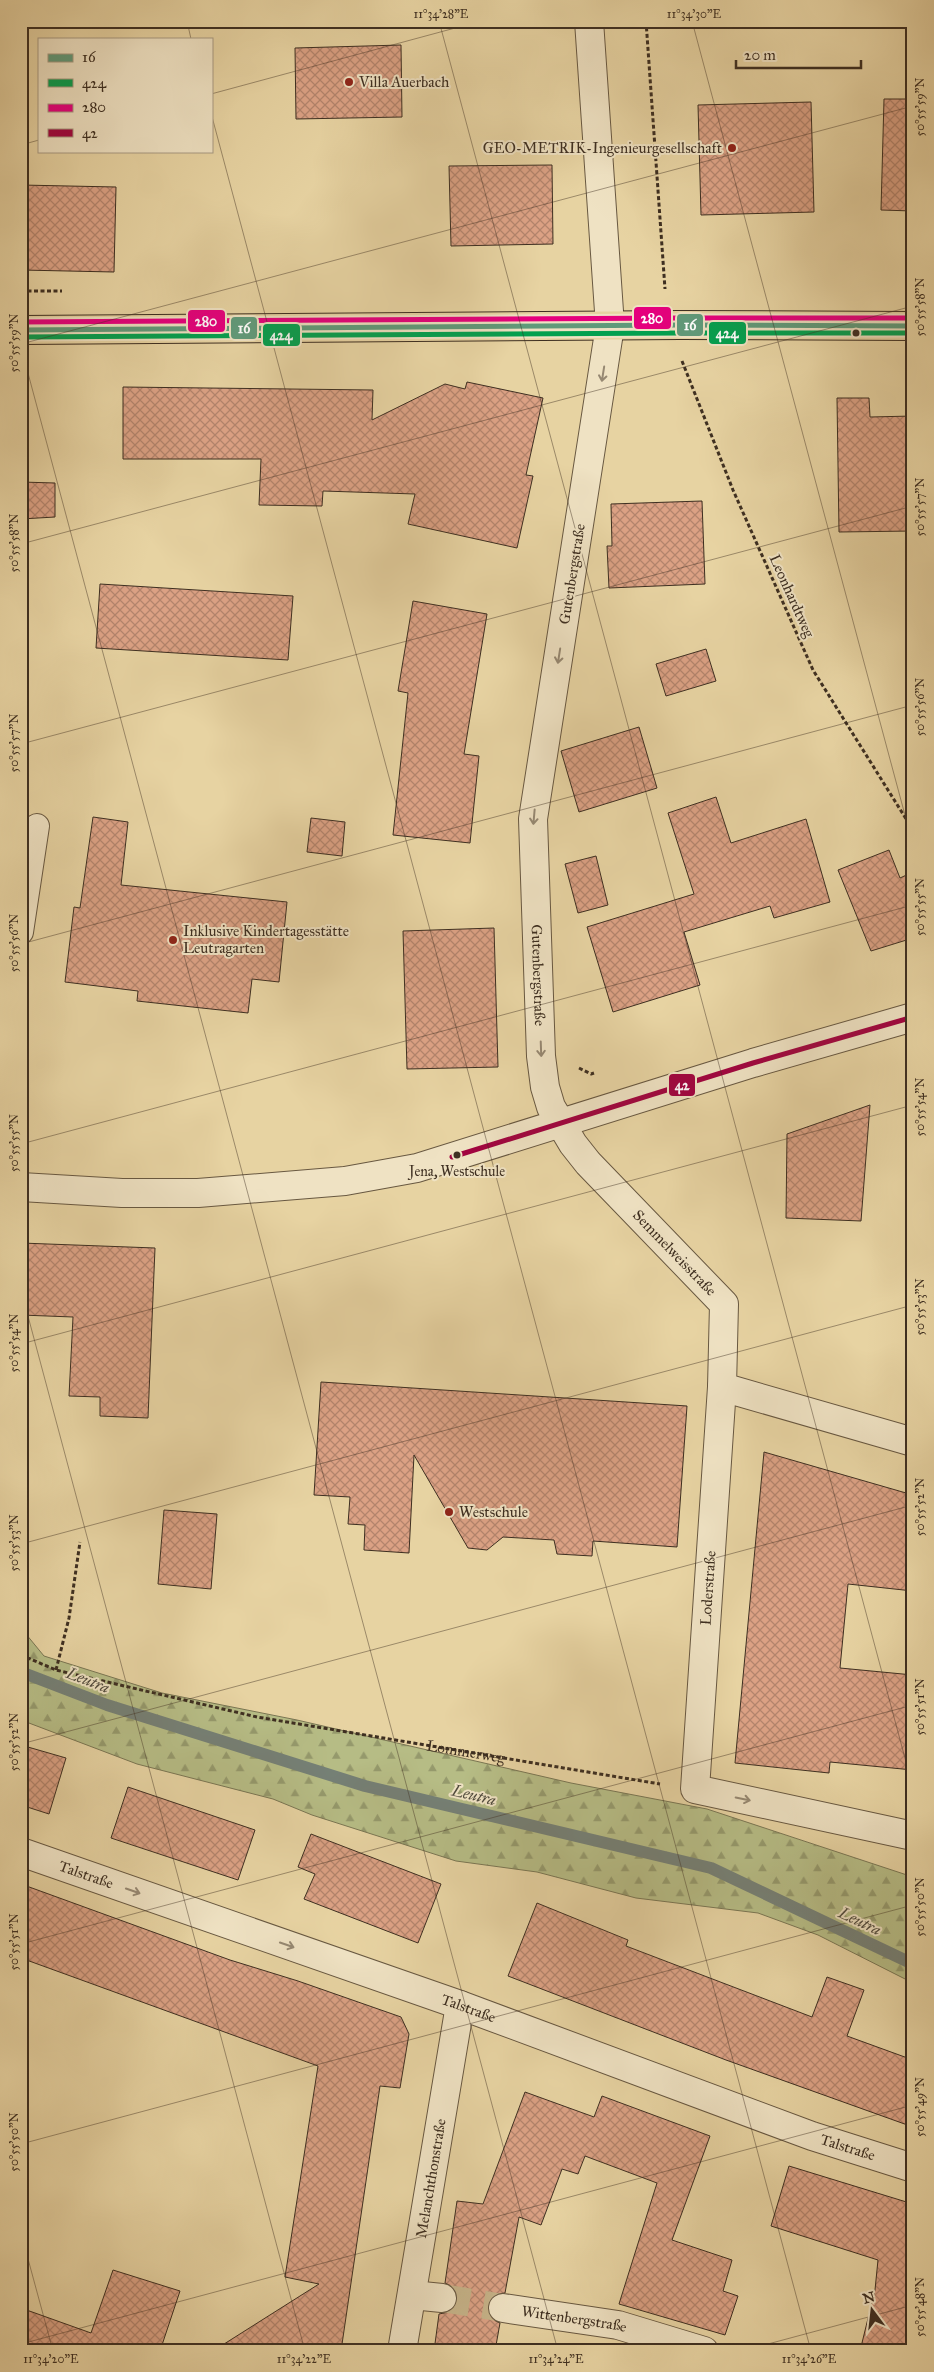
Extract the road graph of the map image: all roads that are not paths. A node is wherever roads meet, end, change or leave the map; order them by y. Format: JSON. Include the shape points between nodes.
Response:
{"nodes":[{"id":1,"x":589,"y":21,"type":"edge"},
{"id":2,"x":610,"y":326,"type":"junction"},
{"id":3,"x":913,"y":326,"type":"edge"},
{"id":4,"x":21,"y":330,"type":"edge"},
{"id":5,"x":37,"y":826,"type":"dead end"},
{"id":6,"x":21,"y":932,"type":"edge"},
{"id":7,"x":913,"y":1017,"type":"edge"},
{"id":8,"x":560,"y":1124,"type":"junction"},
{"id":9,"x":21,"y":1187,"type":"edge"},
{"id":10,"x":722,"y":1387,"type":"junction"},
{"id":11,"x":913,"y":1442,"type":"edge"},
{"id":12,"x":913,"y":1836,"type":"edge"},
{"id":13,"x":21,"y":1852,"type":"edge"},
{"id":14,"x":460,"y":2005,"type":"junction"},
{"id":15,"x":913,"y":2168,"type":"edge"},
{"id":16,"x":412,"y":2295,"type":"junction"},
{"id":17,"x":442,"y":2298,"type":"tunnel mouth"},
{"id":18,"x":503,"y":2308,"type":"tunnel mouth"},
{"id":19,"x":402,"y":2351,"type":"edge"},
{"id":20,"x":704,"y":2351,"type":"edge"}],
"edges":[{"from":1,"to":2,"type":"street","name":"Gutenbergstraße"},
{"from":2,"to":3,"type":"main road"},
{"from":2,"to":4,"type":"main road"},
{"from":2,"to":8,"type":"street","name":"Gutenbergstraße","one_way":true,"via":[[533,819],[541,1056],[545,1087]]},
{"from":5,"to":6,"type":"lane"},
{"from":7,"to":8,"type":"street"},
{"from":8,"to":9,"type":"street","via":[[416,1168],[345,1181],[198,1193],[122,1193]]},
{"from":8,"to":10,"type":"street","name":"Semmelweisstraße","via":[[588,1163],[724,1304]]},
{"from":10,"to":11,"type":"street"},
{"from":10,"to":12,"type":"street","name":"Loderstraße","one_way":true,"via":[[695,1789]]},
{"from":13,"to":14,"type":"street","name":"Talstraße","one_way":true},
{"from":14,"to":15,"type":"street","name":"Talstraße","via":[[812,2136]]},
{"from":14,"to":16,"type":"street","name":"Melanchthonstraße"},
{"from":16,"to":17,"type":"street"},
{"from":16,"to":19,"type":"street","name":"Melanchthonstraße"},
{"from":18,"to":20,"type":"street","name":"Wittenbergstraße","via":[[618,2325]]}]}
